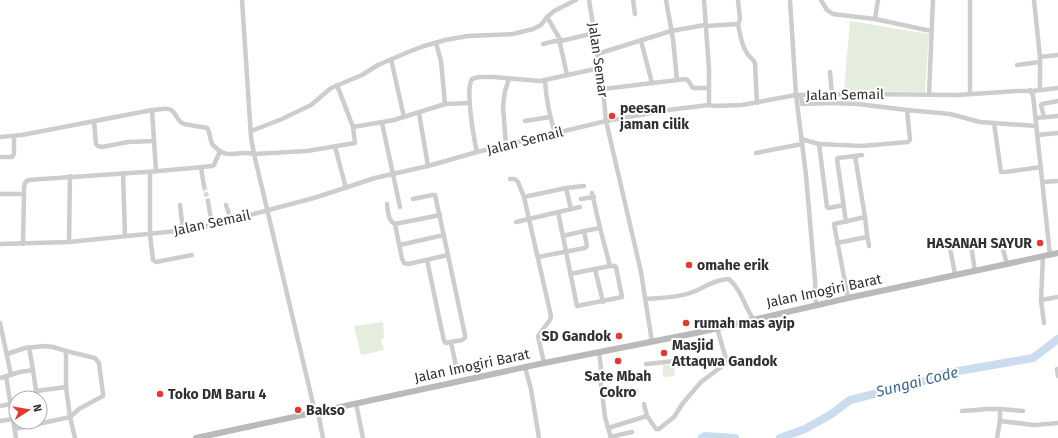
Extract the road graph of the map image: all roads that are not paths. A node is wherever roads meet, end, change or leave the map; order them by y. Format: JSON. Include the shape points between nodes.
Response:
{"nodes":[{"id":1,"x":242,"y":0,"type":"edge"},
{"id":2,"x":576,"y":0,"type":"edge"},
{"id":3,"x":589,"y":0,"type":"edge"},
{"id":4,"x":633,"y":0,"type":"edge"},
{"id":5,"x":666,"y":0,"type":"edge"},
{"id":6,"x":704,"y":0,"type":"edge"},
{"id":7,"x":738,"y":0,"type":"edge"},
{"id":8,"x":790,"y":0,"type":"edge"},
{"id":9,"x":821,"y":0,"type":"edge"},
{"id":10,"x":878,"y":0,"type":"edge"},
{"id":11,"x":933,"y":0,"type":"edge"},
{"id":12,"x":970,"y":0,"type":"edge"},
{"id":13,"x":1034,"y":0,"type":"edge"},
{"id":14,"x":635,"y":14,"type":"dead end"},
{"id":15,"x":547,"y":17,"type":"junction"},
{"id":16,"x":875,"y":19,"type":"junction"},
{"id":17,"x":738,"y":24,"type":"junction"},
{"id":18,"x":705,"y":25,"type":"junction"},
{"id":19,"x":671,"y":31,"type":"junction"},
{"id":20,"x":931,"y":31,"type":"junction"},
{"id":21,"x":594,"y":34,"type":"junction"},
{"id":22,"x":641,"y":40,"type":"junction"},
{"id":23,"x":561,"y":42,"type":"junction"},
{"id":24,"x":436,"y":43,"type":"junction"},
{"id":25,"x":543,"y":44,"type":"dead end"},
{"id":26,"x":597,"y":54,"type":"junction"},
{"id":27,"x":1058,"y":55,"type":"edge"},
{"id":28,"x":1040,"y":59,"type":"junction"},
{"id":29,"x":391,"y":60,"type":"junction"},
{"id":30,"x":1017,"y":65,"type":"dead end"},
{"id":31,"x":600,"y":68,"type":"junction"},
{"id":32,"x":830,"y":72,"type":"dead end"},
{"id":33,"x":567,"y":75,"type":"junction"},
{"id":34,"x":509,"y":79,"type":"junction"},
{"id":35,"x":545,"y":80,"type":"junction"},
{"id":36,"x":677,"y":80,"type":"junction"},
{"id":37,"x":652,"y":83,"type":"junction"},
{"id":38,"x":337,"y":85,"type":"junction"},
{"id":39,"x":708,"y":88,"type":"junction"},
{"id":40,"x":1058,"y":88,"type":"edge"},
{"id":41,"x":603,"y":89,"type":"junction"},
{"id":42,"x":1039,"y":90,"type":"junction"},
{"id":43,"x":1032,"y":93,"type":"junction"},
{"id":44,"x":859,"y":94,"type":"junction"},
{"id":45,"x":970,"y":94,"type":"junction"},
{"id":46,"x":799,"y":95,"type":"junction"},
{"id":47,"x":826,"y":95,"type":"junction"},
{"id":48,"x":832,"y":95,"type":"junction"},
{"id":49,"x":929,"y":95,"type":"junction"},
{"id":50,"x":1058,"y":101,"type":"edge"},
{"id":51,"x":470,"y":103,"type":"junction"},
{"id":52,"x":757,"y":103,"type":"junction"},
{"id":53,"x":826,"y":103,"type":"junction"},
{"id":54,"x":445,"y":104,"type":"junction"},
{"id":55,"x":709,"y":104,"type":"junction"},
{"id":56,"x":858,"y":104,"type":"junction"},
{"id":57,"x":152,"y":110,"type":"junction"},
{"id":58,"x":907,"y":110,"type":"junction"},
{"id":59,"x":419,"y":113,"type":"junction"},
{"id":60,"x":1058,"y":116,"type":"edge"},
{"id":61,"x":404,"y":117,"type":"junction"},
{"id":62,"x":550,"y":117,"type":"junction"},
{"id":63,"x":1044,"y":117,"type":"junction"},
{"id":64,"x":1036,"y":118,"type":"junction"},
{"id":65,"x":94,"y":121,"type":"junction"},
{"id":66,"x":525,"y":121,"type":"dead end"},
{"id":67,"x":606,"y":121,"type":"junction"},
{"id":68,"x":382,"y":123,"type":"junction"},
{"id":69,"x":994,"y":123,"type":"junction"},
{"id":70,"x":1036,"y":126,"type":"junction"},
{"id":71,"x":353,"y":127,"type":"junction"},
{"id":72,"x":251,"y":131,"type":"junction"},
{"id":73,"x":555,"y":133,"type":"junction"},
{"id":74,"x":1058,"y":133,"type":"edge"},
{"id":75,"x":1037,"y":135,"type":"junction"},
{"id":76,"x":14,"y":136,"type":"junction"},
{"id":77,"x":0,"y":137,"type":"edge"},
{"id":78,"x":154,"y":141,"type":"junction"},
{"id":79,"x":802,"y":142,"type":"junction"},
{"id":80,"x":819,"y":144,"type":"junction"},
{"id":81,"x":506,"y":146,"type":"junction"},
{"id":82,"x":335,"y":147,"type":"junction"},
{"id":83,"x":220,"y":151,"type":"junction"},
{"id":84,"x":477,"y":152,"type":"junction"},
{"id":85,"x":756,"y":153,"type":"dead end"},
{"id":86,"x":254,"y":154,"type":"junction"},
{"id":87,"x":855,"y":156,"type":"junction"},
{"id":88,"x":862,"y":156,"type":"dead end"},
{"id":89,"x":0,"y":157,"type":"edge"},
{"id":90,"x":428,"y":166,"type":"junction"},
{"id":91,"x":1041,"y":167,"type":"junction"},
{"id":92,"x":201,"y":168,"type":"junction"},
{"id":93,"x":156,"y":171,"type":"junction"},
{"id":94,"x":150,"y":172,"type":"junction"},
{"id":95,"x":123,"y":173,"type":"junction"},
{"id":96,"x":393,"y":173,"type":"junction"},
{"id":97,"x":70,"y":176,"type":"junction"},
{"id":98,"x":510,"y":179,"type":"dead end"},
{"id":99,"x":1058,"y":180,"type":"edge"},
{"id":100,"x":1043,"y":182,"type":"junction"},
{"id":101,"x":204,"y":186,"type":"tunnel mouth"},
{"id":102,"x":584,"y":186,"type":"dead end"},
{"id":103,"x":346,"y":188,"type":"junction"},
{"id":104,"x":566,"y":188,"type":"junction"},
{"id":105,"x":0,"y":194,"type":"edge"},
{"id":106,"x":24,"y":194,"type":"junction"},
{"id":107,"x":524,"y":197,"type":"junction"},
{"id":108,"x":413,"y":199,"type":"dead end"},
{"id":109,"x":581,"y":199,"type":"dead end"},
{"id":110,"x":208,"y":201,"type":"tunnel mouth"},
{"id":111,"x":386,"y":204,"type":"dead end"},
{"id":112,"x":180,"y":205,"type":"dead end"},
{"id":113,"x":226,"y":205,"type":"dead end"},
{"id":114,"x":844,"y":205,"type":"junction"},
{"id":115,"x":400,"y":207,"type":"dead end"},
{"id":116,"x":580,"y":207,"type":"dead end"},
{"id":117,"x":571,"y":209,"type":"junction"},
{"id":118,"x":267,"y":210,"type":"junction"},
{"id":119,"x":558,"y":212,"type":"junction"},
{"id":120,"x":440,"y":215,"type":"junction"},
{"id":121,"x":865,"y":217,"type":"junction"},
{"id":122,"x":529,"y":218,"type":"junction"},
{"id":123,"x":231,"y":220,"type":"junction"},
{"id":124,"x":516,"y":222,"type":"dead end"},
{"id":125,"x":846,"y":222,"type":"junction"},
{"id":126,"x":395,"y":224,"type":"junction"},
{"id":127,"x":212,"y":225,"type":"junction"},
{"id":128,"x":600,"y":228,"type":"junction"},
{"id":129,"x":183,"y":231,"type":"junction"},
{"id":130,"x":584,"y":231,"type":"junction"},
{"id":131,"x":150,"y":234,"type":"junction"},
{"id":132,"x":444,"y":235,"type":"junction"},
{"id":133,"x":125,"y":236,"type":"junction"},
{"id":134,"x":562,"y":236,"type":"junction"},
{"id":135,"x":867,"y":237,"type":"junction"},
{"id":136,"x":69,"y":242,"type":"junction"},
{"id":137,"x":1001,"y":242,"type":"dead end"},
{"id":138,"x":837,"y":243,"type":"junction"},
{"id":139,"x":949,"y":243,"type":"dead end"},
{"id":140,"x":0,"y":244,"type":"edge"},
{"id":141,"x":24,"y":244,"type":"junction"},
{"id":142,"x":400,"y":244,"type":"junction"},
{"id":143,"x":971,"y":245,"type":"dead end"},
{"id":144,"x":869,"y":246,"type":"dead end"},
{"id":145,"x":566,"y":252,"type":"junction"},
{"id":146,"x":1058,"y":253,"type":"edge"},
{"id":147,"x":192,"y":255,"type":"dead end"},
{"id":148,"x":448,"y":255,"type":"junction"},
{"id":149,"x":1046,"y":255,"type":"junction"},
{"id":150,"x":538,"y":257,"type":"junction"},
{"id":151,"x":427,"y":260,"type":"junction"},
{"id":152,"x":1007,"y":264,"type":"junction"},
{"id":153,"x":610,"y":266,"type":"junction"},
{"id":154,"x":595,"y":269,"type":"junction"},
{"id":155,"x":975,"y":271,"type":"junction"},
{"id":156,"x":570,"y":274,"type":"junction"},
{"id":157,"x":955,"y":274,"type":"junction"},
{"id":158,"x":1058,"y":297,"type":"edge"},
{"id":159,"x":848,"y":298,"type":"junction"},
{"id":160,"x":645,"y":299,"type":"junction"},
{"id":161,"x":1041,"y":300,"type":"junction"},
{"id":162,"x":603,"y":302,"type":"junction"},
{"id":163,"x":816,"y":305,"type":"junction"},
{"id":164,"x":753,"y":319,"type":"junction"},
{"id":165,"x":0,"y":322,"type":"edge"},
{"id":166,"x":1044,"y":323,"type":"dead end"},
{"id":167,"x":717,"y":328,"type":"junction"},
{"id":168,"x":451,"y":342,"type":"junction"},
{"id":169,"x":652,"y":342,"type":"junction"},
{"id":170,"x":29,"y":347,"type":"junction"},
{"id":171,"x":66,"y":351,"type":"junction"},
{"id":172,"x":599,"y":352,"type":"junction"},
{"id":173,"x":0,"y":353,"type":"edge"},
{"id":174,"x":6,"y":353,"type":"junction"},
{"id":175,"x":726,"y":359,"type":"junction"},
{"id":176,"x":744,"y":361,"type":"dead end"},
{"id":177,"x":544,"y":363,"type":"junction"},
{"id":178,"x":646,"y":364,"type":"dead end"},
{"id":179,"x":525,"y":367,"type":"junction"},
{"id":180,"x":1057,"y":369,"type":"edge"},
{"id":181,"x":33,"y":370,"type":"junction"},
{"id":182,"x":8,"y":376,"type":"junction"},
{"id":183,"x":1058,"y":376,"type":"edge"},
{"id":184,"x":0,"y":378,"type":"edge"},
{"id":185,"x":459,"y":381,"type":"junction"},
{"id":186,"x":66,"y":387,"type":"junction"},
{"id":187,"x":10,"y":390,"type":"edge"},
{"id":188,"x":36,"y":390,"type":"edge"},
{"id":189,"x":44,"y":390,"type":"edge"},
{"id":190,"x":636,"y":391,"type":"dead end"},
{"id":191,"x":602,"y":392,"type":"junction"},
{"id":192,"x":356,"y":403,"type":"junction"},
{"id":193,"x":644,"y":404,"type":"dead end"},
{"id":194,"x":1000,"y":409,"type":"junction"},
{"id":195,"x":962,"y":411,"type":"dead end"},
{"id":196,"x":1023,"y":411,"type":"dead end"},
{"id":197,"x":316,"y":412,"type":"junction"},
{"id":198,"x":647,"y":416,"type":"junction"},
{"id":199,"x":70,"y":418,"type":"junction"},
{"id":200,"x":48,"y":421,"type":"edge"},
{"id":201,"x":1000,"y":421,"type":"junction"},
{"id":202,"x":1058,"y":423,"type":"edge"},
{"id":203,"x":608,"y":428,"type":"junction"},
{"id":204,"x":632,"y":432,"type":"dead end"},
{"id":205,"x":75,"y":438,"type":"edge"},
{"id":206,"x":196,"y":438,"type":"edge"},
{"id":207,"x":323,"y":438,"type":"edge"},
{"id":208,"x":363,"y":438,"type":"edge"},
{"id":209,"x":539,"y":438,"type":"edge"},
{"id":210,"x":610,"y":438,"type":"edge"},
{"id":211,"x":997,"y":438,"type":"edge"}],
"edges":[{"from":1,"to":72,"type":"street"},
{"from":2,"to":15,"type":"street"},
{"from":3,"to":21,"type":"street","name":"Jalan Semar"},
{"from":4,"to":14,"type":"street"},
{"from":5,"to":19,"type":"street"},
{"from":6,"to":18,"type":"street"},
{"from":7,"to":17,"type":"street"},
{"from":8,"to":46,"type":"street"},
{"from":9,"to":16,"type":"street","via":[[833,14]]},
{"from":10,"to":16,"type":"street"},
{"from":11,"to":20,"type":"street"},
{"from":12,"to":45,"type":"street"},
{"from":13,"to":28,"type":"street"},
{"from":15,"to":23,"type":"street"},
{"from":15,"to":24,"type":"street","via":[[541,25],[513,34],[468,36]]},
{"from":16,"to":20,"type":"street"},
{"from":17,"to":18,"type":"street"},
{"from":17,"to":52,"type":"street","via":[[746,52],[755,63]]},
{"from":18,"to":19,"type":"street"},
{"from":18,"to":39,"type":"street"},
{"from":19,"to":22,"type":"street"},
{"from":19,"to":36,"type":"street"},
{"from":20,"to":49,"type":"street"},
{"from":21,"to":23,"type":"street"},
{"from":21,"to":26,"type":"street","name":"Jalan Semar"},
{"from":22,"to":26,"type":"street"},
{"from":22,"to":37,"type":"street"},
{"from":23,"to":25,"type":"street"},
{"from":23,"to":33,"type":"street","via":[[559,44]]},
{"from":24,"to":29,"type":"street"},
{"from":24,"to":54,"type":"street"},
{"from":26,"to":31,"type":"street","name":"Jalan Semar"},
{"from":27,"to":28,"type":"street"},
{"from":28,"to":30,"type":"street"},
{"from":28,"to":42,"type":"street"},
{"from":29,"to":38,"type":"street"},
{"from":29,"to":61,"type":"street"},
{"from":31,"to":33,"type":"street"},
{"from":31,"to":41,"type":"street","name":"Jalan Semar"},
{"from":32,"to":48,"type":"street"},
{"from":33,"to":35,"type":"street"},
{"from":34,"to":35,"type":"street"},
{"from":34,"to":51,"type":"street","via":[[472,79]]},
{"from":34,"to":81,"type":"street","via":[[503,106]]},
{"from":35,"to":62,"type":"street"},
{"from":36,"to":37,"type":"street"},
{"from":36,"to":39,"type":"street","via":[[689,80],[693,88]]},
{"from":37,"to":41,"type":"street"},
{"from":38,"to":71,"type":"street"},
{"from":38,"to":72,"type":"street","via":[[311,106]]},
{"from":39,"to":55,"type":"street"},
{"from":40,"to":42,"type":"street","name":"Jalan Semail"},
{"from":41,"to":67,"type":"street","name":"Jalan Semar"},
{"from":42,"to":43,"type":"street","name":"Jalan Semail"},
{"from":43,"to":45,"type":"street","name":"Jalan Semail"},
{"from":43,"to":64,"type":"street"},
{"from":44,"to":48,"type":"street","name":"Jalan Semail"},
{"from":44,"to":49,"type":"street","name":"Jalan Semail"},
{"from":44,"to":56,"type":"street"},
{"from":45,"to":49,"type":"street","name":"Jalan Semail"},
{"from":46,"to":47,"type":"street","name":"Jalan Semail"},
{"from":46,"to":52,"type":"street","name":"Jalan Semail"},
{"from":46,"to":53,"type":"street","via":[[802,104]]},
{"from":46,"to":79,"type":"street"},
{"from":47,"to":48,"type":"street","name":"Jalan Semail"},
{"from":47,"to":53,"type":"street"},
{"from":50,"to":63,"type":"street","via":[[1042,104]]},
{"from":51,"to":54,"type":"street"},
{"from":51,"to":84,"type":"street"},
{"from":52,"to":55,"type":"street","name":"Jalan Semail","via":[[715,106]]},
{"from":53,"to":56,"type":"street"},
{"from":54,"to":59,"type":"street"},
{"from":55,"to":67,"type":"street","name":"Jalan Semail"},
{"from":56,"to":58,"type":"street"},
{"from":57,"to":65,"type":"street"},
{"from":57,"to":78,"type":"street"},
{"from":57,"to":83,"type":"street","via":[[172,110],[180,123],[207,128],[212,144]]},
{"from":58,"to":69,"type":"street","via":[[950,114],[972,121]]},
{"from":58,"to":80,"type":"street","via":[[909,142],[862,146]]},
{"from":59,"to":61,"type":"street"},
{"from":59,"to":90,"type":"street"},
{"from":60,"to":63,"type":"street"},
{"from":61,"to":68,"type":"street"},
{"from":62,"to":66,"type":"street"},
{"from":62,"to":73,"type":"street"},
{"from":63,"to":64,"type":"street"},
{"from":64,"to":70,"type":"street"},
{"from":65,"to":76,"type":"street"},
{"from":65,"to":78,"type":"street","via":[[98,146]]},
{"from":67,"to":73,"type":"street","name":"Jalan Semail"},
{"from":67,"to":160,"type":"street","name":"Jalan Semar"},
{"from":68,"to":71,"type":"street"},
{"from":68,"to":96,"type":"street"},
{"from":69,"to":70,"type":"street"},
{"from":69,"to":91,"type":"street","via":[[1001,172]]},
{"from":70,"to":75,"type":"street"},
{"from":71,"to":82,"type":"street","via":[[355,143]]},
{"from":72,"to":86,"type":"street"},
{"from":73,"to":81,"type":"street","name":"Jalan Semail"},
{"from":74,"to":75,"type":"street"},
{"from":75,"to":91,"type":"street"},
{"from":76,"to":77,"type":"street"},
{"from":76,"to":89,"type":"street","via":[[14,155]]},
{"from":78,"to":93,"type":"street"},
{"from":79,"to":80,"type":"street"},
{"from":79,"to":85,"type":"street"},
{"from":79,"to":163,"type":"street"},
{"from":80,"to":114,"type":"street","via":[[827,207]]},
{"from":81,"to":84,"type":"street","name":"Jalan Semail"},
{"from":82,"to":86,"type":"street"},
{"from":82,"to":103,"type":"street"},
{"from":83,"to":86,"type":"street","via":[[226,154]]},
{"from":83,"to":92,"type":"street","via":[[214,165]]},
{"from":84,"to":90,"type":"street","name":"Jalan Semail"},
{"from":86,"to":118,"type":"street"},
{"from":87,"to":88,"type":"street"},
{"from":87,"to":114,"type":"street","via":[[837,158]]},
{"from":87,"to":121,"type":"street"},
{"from":90,"to":96,"type":"street","name":"Jalan Semail"},
{"from":91,"to":100,"type":"street"},
{"from":92,"to":93,"type":"street"},
{"from":92,"to":101,"type":"street"},
{"from":93,"to":94,"type":"street"},
{"from":94,"to":95,"type":"street"},
{"from":94,"to":131,"type":"street"},
{"from":95,"to":97,"type":"street"},
{"from":95,"to":133,"type":"street"},
{"from":96,"to":103,"type":"street","name":"Jalan Semail"},
{"from":96,"to":115,"type":"street"},
{"from":97,"to":106,"type":"street","via":[[27,181],[24,184]]},
{"from":97,"to":136,"type":"street"},
{"from":98,"to":107,"type":"street","via":[[518,182]]},
{"from":99,"to":100,"type":"street"},
{"from":100,"to":149,"type":"street"},
{"from":102,"to":104,"type":"street"},
{"from":103,"to":118,"type":"street","name":"Jalan Semail"},
{"from":104,"to":107,"type":"street"},
{"from":104,"to":117,"type":"street"},
{"from":105,"to":106,"type":"street"},
{"from":106,"to":141,"type":"street"},
{"from":107,"to":122,"type":"street"},
{"from":108,"to":120,"type":"street","via":[[435,195]]},
{"from":109,"to":128,"type":"street","via":[[593,195]]},
{"from":110,"to":127,"type":"street"},
{"from":111,"to":126,"type":"street","via":[[390,221]]},
{"from":112,"to":129,"type":"street"},
{"from":113,"to":123,"type":"street"},
{"from":114,"to":125,"type":"street"},
{"from":116,"to":117,"type":"street"},
{"from":117,"to":119,"type":"street"},
{"from":118,"to":123,"type":"street","name":"Jalan Semail"},
{"from":118,"to":197,"type":"street"},
{"from":119,"to":122,"type":"street"},
{"from":119,"to":134,"type":"street"},
{"from":120,"to":126,"type":"street"},
{"from":120,"to":132,"type":"street"},
{"from":121,"to":125,"type":"street"},
{"from":121,"to":135,"type":"street"},
{"from":122,"to":124,"type":"street"},
{"from":122,"to":150,"type":"street"},
{"from":123,"to":127,"type":"street","name":"Jalan Semail"},
{"from":125,"to":138,"type":"street","via":[[834,224]]},
{"from":126,"to":142,"type":"street"},
{"from":127,"to":129,"type":"street","name":"Jalan Semail"},
{"from":128,"to":130,"type":"street"},
{"from":128,"to":153,"type":"street"},
{"from":129,"to":131,"type":"street","name":"Jalan Semail"},
{"from":130,"to":134,"type":"street"},
{"from":130,"to":145,"type":"street","via":[[587,247]]},
{"from":131,"to":133,"type":"street","name":"Jalan Semail"},
{"from":131,"to":147,"type":"street","via":[[154,261]]},
{"from":132,"to":142,"type":"street"},
{"from":132,"to":148,"type":"street"},
{"from":133,"to":136,"type":"street","name":"Jalan Semail"},
{"from":134,"to":145,"type":"street"},
{"from":135,"to":138,"type":"street"},
{"from":135,"to":144,"type":"street"},
{"from":136,"to":141,"type":"street","name":"Jalan Semail"},
{"from":137,"to":152,"type":"street"},
{"from":138,"to":159,"type":"street"},
{"from":139,"to":157,"type":"street"},
{"from":140,"to":141,"type":"street","name":"Jalan Semail"},
{"from":142,"to":151,"type":"street","via":[[404,263]]},
{"from":143,"to":155,"type":"street"},
{"from":145,"to":150,"type":"street"},
{"from":145,"to":156,"type":"street"},
{"from":146,"to":149,"type":"main road","name":"Jalan Imogiri Barat"},
{"from":148,"to":151,"type":"street"},
{"from":148,"to":168,"type":"street","via":[[465,335],[463,339]]},
{"from":149,"to":152,"type":"main road","name":"Jalan Imogiri Barat"},
{"from":149,"to":161,"type":"street"},
{"from":150,"to":177,"type":"street","via":[[551,316],[538,336]]},
{"from":151,"to":168,"type":"street","via":[[444,341]]},
{"from":152,"to":155,"type":"main road","name":"Jalan Imogiri Barat"},
{"from":153,"to":154,"type":"street"},
{"from":153,"to":162,"type":"street","via":[[616,266],[623,297]]},
{"from":154,"to":156,"type":"street"},
{"from":154,"to":162,"type":"street"},
{"from":155,"to":157,"type":"main road","name":"Jalan Imogiri Barat"},
{"from":156,"to":162,"type":"street","via":[[577,306]]},
{"from":157,"to":159,"type":"main road","name":"Jalan Imogiri Barat"},
{"from":158,"to":161,"type":"street"},
{"from":159,"to":163,"type":"main road","name":"Jalan Imogiri Barat"},
{"from":160,"to":164,"type":"street","via":[[681,296],[719,279],[728,279],[736,286]]},
{"from":160,"to":169,"type":"street","name":"Jalan Semar"},
{"from":161,"to":166,"type":"street"},
{"from":163,"to":164,"type":"main road","name":"Jalan Imogiri Barat"},
{"from":164,"to":167,"type":"main road","name":"Jalan Imogiri Barat"},
{"from":165,"to":174,"type":"street"},
{"from":167,"to":169,"type":"main road","name":"Jalan Imogiri Barat"},
{"from":167,"to":175,"type":"street"},
{"from":168,"to":185,"type":"street"},
{"from":169,"to":172,"type":"main road","name":"Jalan Imogiri Barat"},
{"from":170,"to":171,"type":"street","via":[[51,346]]},
{"from":170,"to":174,"type":"street"},
{"from":170,"to":181,"type":"street"},
{"from":171,"to":186,"type":"street"},
{"from":171,"to":199,"type":"street","via":[[97,358],[103,394]]},
{"from":172,"to":177,"type":"main road","name":"Jalan Imogiri Barat"},
{"from":172,"to":191,"type":"street"},
{"from":173,"to":174,"type":"street"},
{"from":174,"to":182,"type":"street"},
{"from":175,"to":176,"type":"street"},
{"from":175,"to":178,"type":"street","via":[[705,358]]},
{"from":175,"to":198,"type":"street","via":[[725,364],[701,382],[674,417],[656,429]]},
{"from":177,"to":179,"type":"main road","name":"Jalan Imogiri Barat"},
{"from":179,"to":185,"type":"main road","name":"Jalan Imogiri Barat"},
{"from":179,"to":209,"type":"street"},
{"from":180,"to":183,"type":"street"},
{"from":181,"to":182,"type":"street"},
{"from":181,"to":188,"type":"street"},
{"from":182,"to":184,"type":"street"},
{"from":182,"to":187,"type":"street"},
{"from":185,"to":192,"type":"main road","name":"Jalan Imogiri Barat"},
{"from":186,"to":189,"type":"street"},
{"from":186,"to":199,"type":"street"},
{"from":190,"to":191,"type":"street"},
{"from":191,"to":203,"type":"street"},
{"from":192,"to":197,"type":"main road","name":"Jalan Imogiri Barat"},
{"from":192,"to":208,"type":"street"},
{"from":193,"to":198,"type":"street"},
{"from":194,"to":195,"type":"street"},
{"from":194,"to":196,"type":"street"},
{"from":194,"to":201,"type":"street"},
{"from":197,"to":206,"type":"main road","name":"Jalan Imogiri Barat"},
{"from":197,"to":207,"type":"street"},
{"from":198,"to":203,"type":"street"},
{"from":199,"to":200,"type":"street"},
{"from":199,"to":205,"type":"street"},
{"from":201,"to":202,"type":"street","via":[[1034,425]]},
{"from":201,"to":211,"type":"street"},
{"from":203,"to":210,"type":"street"},
{"from":204,"to":210,"type":"street"}]}
